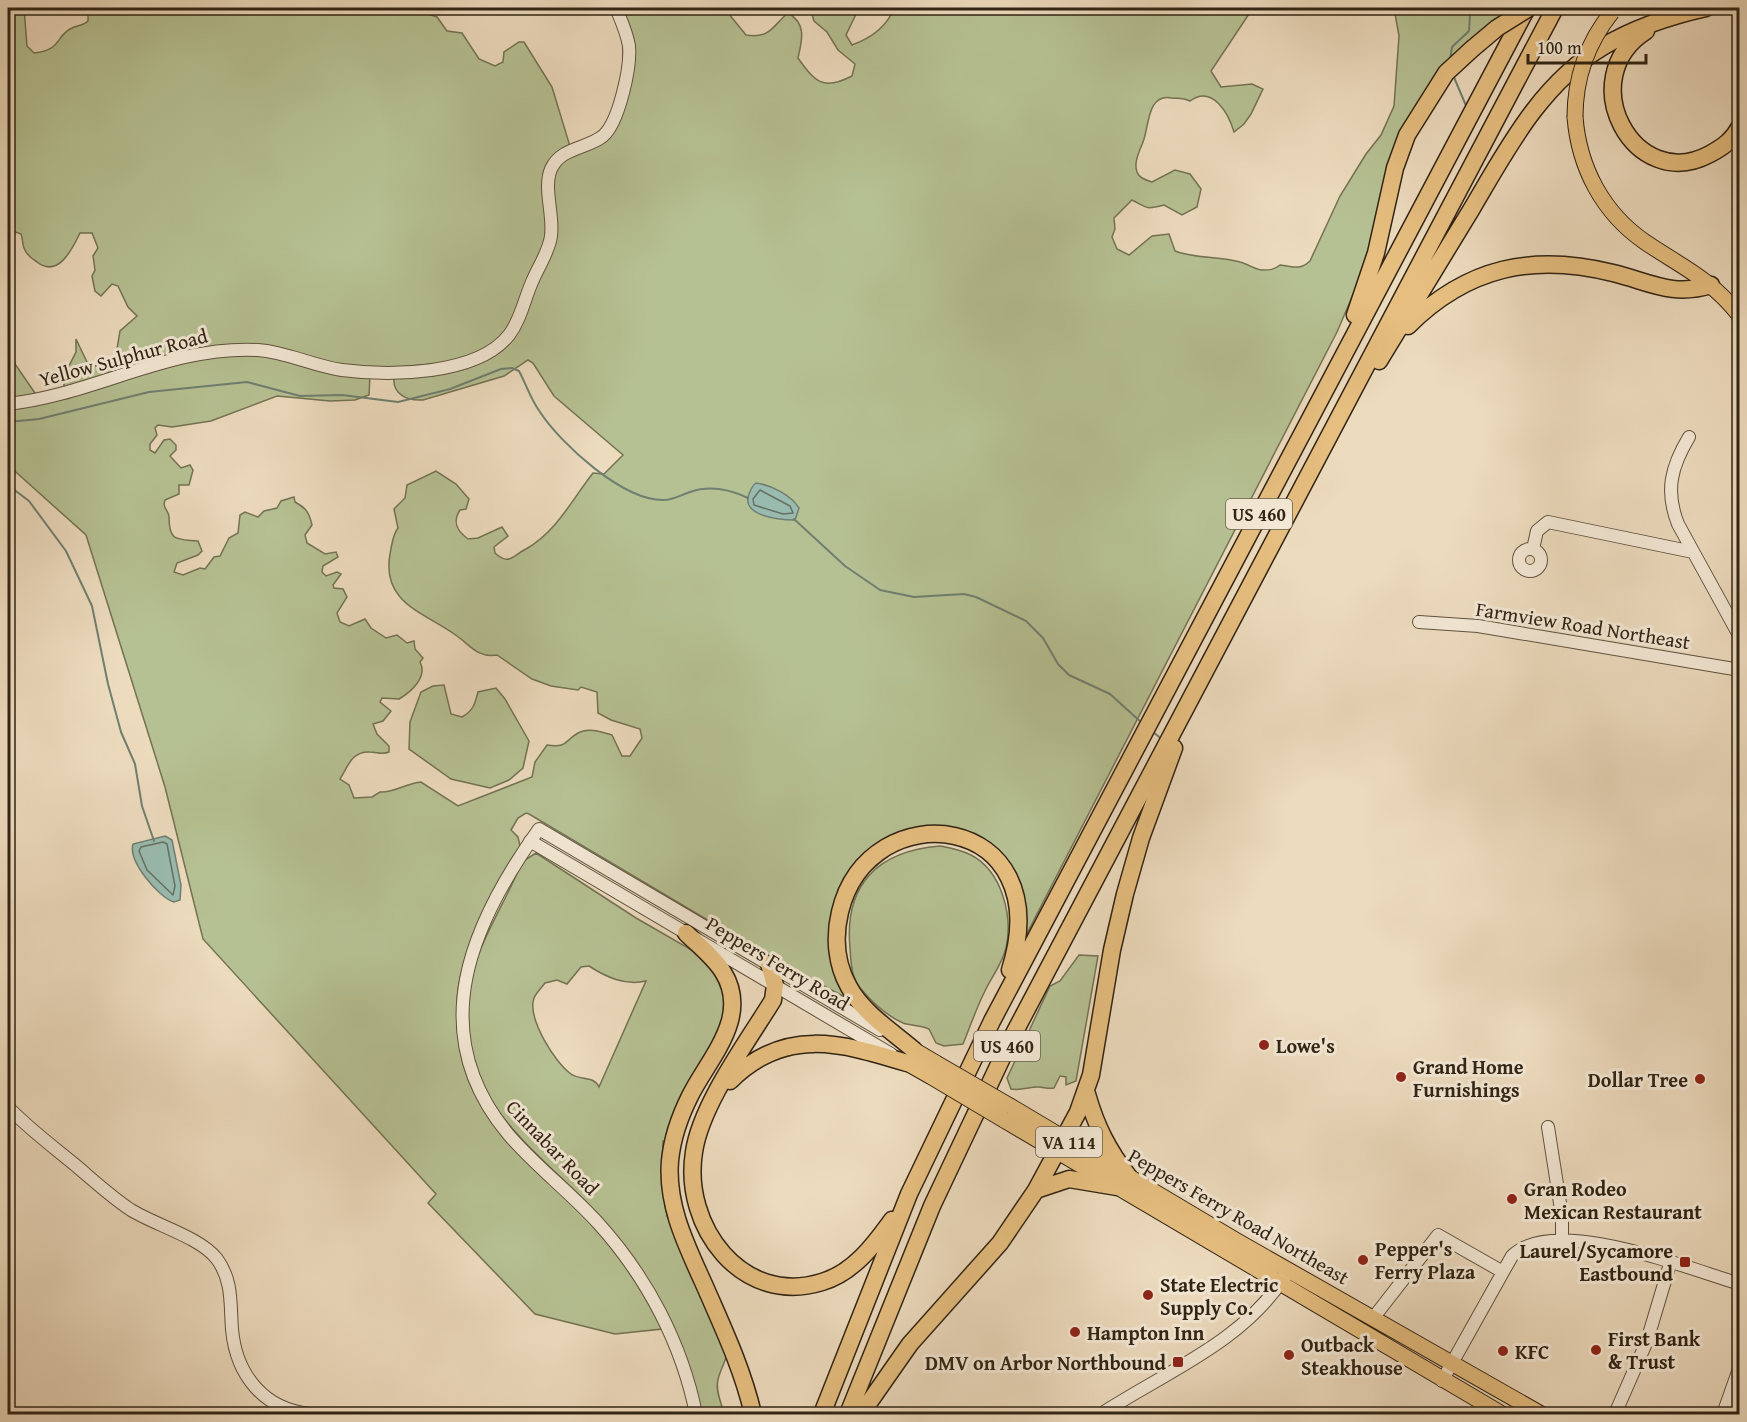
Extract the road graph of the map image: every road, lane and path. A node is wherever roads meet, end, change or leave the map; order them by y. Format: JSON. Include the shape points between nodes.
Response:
{"nodes":[{"id":1,"x":616,"y":8,"type":"edge"},
{"id":2,"x":1528,"y":8,"type":"edge"},
{"id":3,"x":1555,"y":8,"type":"edge"},
{"id":4,"x":1704,"y":8,"type":"edge"},
{"id":5,"x":1614,"y":10,"type":"edge"},
{"id":6,"x":1669,"y":17,"type":"junction"},
{"id":7,"x":1740,"y":126,"type":"edge"},
{"id":8,"x":1711,"y":285,"type":"junction"},
{"id":9,"x":1740,"y":316,"type":"edge"},
{"id":10,"x":1390,"y":344,"type":"junction"},
{"id":11,"x":8,"y":404,"type":"edge"},
{"id":12,"x":1310,"y":417,"type":"junction"},
{"id":13,"x":1689,"y":438,"type":"dead end"},
{"id":14,"x":1306,"y":478,"type":"junction"},
{"id":15,"x":1533,"y":549,"type":"dead end"},
{"id":16,"x":1693,"y":552,"type":"junction"},
{"id":17,"x":1419,"y":622,"type":"dead end"},
{"id":18,"x":1740,"y":637,"type":"edge"},
{"id":19,"x":1740,"y":670,"type":"edge"},
{"id":20,"x":1194,"y":691,"type":"junction"},
{"id":21,"x":539,"y":829,"type":"joint"},
{"id":22,"x":531,"y":841,"type":"junction"},
{"id":23,"x":686,"y":933,"type":"junction"},
{"id":24,"x":769,"y":964,"type":"junction"},
{"id":25,"x":775,"y":985,"type":"junction"},
{"id":26,"x":992,"y":1021,"type":"junction"},
{"id":27,"x":911,"y":1057,"type":"junction"},
{"id":28,"x":1087,"y":1094,"type":"junction"},
{"id":29,"x":711,"y":1106,"type":"junction"},
{"id":30,"x":8,"y":1107,"type":"edge"},
{"id":31,"x":1007,"y":1113,"type":"joint"},
{"id":32,"x":1548,"y":1126,"type":"dead end"},
{"id":33,"x":1061,"y":1145,"type":"junction"},
{"id":34,"x":1123,"y":1182,"type":"junction"},
{"id":35,"x":1036,"y":1190,"type":"junction"},
{"id":36,"x":909,"y":1194,"type":"junction"},
{"id":37,"x":1562,"y":1241,"type":"junction"},
{"id":38,"x":1670,"y":1264,"type":"junction"},
{"id":39,"x":1290,"y":1269,"type":"junction"},
{"id":40,"x":1503,"y":1272,"type":"junction"},
{"id":41,"x":1740,"y":1284,"type":"edge"},
{"id":42,"x":1279,"y":1285,"type":"junction"},
{"id":43,"x":1374,"y":1317,"type":"junction"},
{"id":44,"x":1451,"y":1361,"type":"junction"},
{"id":45,"x":1740,"y":1366,"type":"edge"},
{"id":46,"x":1442,"y":1381,"type":"junction"},
{"id":47,"x":311,"y":1414,"type":"edge"},
{"id":48,"x":696,"y":1414,"type":"edge"},
{"id":49,"x":753,"y":1414,"type":"edge"},
{"id":50,"x":822,"y":1414,"type":"edge"},
{"id":51,"x":848,"y":1414,"type":"edge"},
{"id":52,"x":861,"y":1414,"type":"edge"},
{"id":53,"x":1101,"y":1414,"type":"edge"},
{"id":54,"x":1502,"y":1414,"type":"edge"},
{"id":55,"x":1541,"y":1414,"type":"edge"},
{"id":56,"x":1615,"y":1414,"type":"edge"},
{"id":57,"x":1723,"y":1414,"type":"edge"}],
"edges":[{"from":1,"to":11,"type":"street","name":"Yellow Sulphur Road","via":[[626,32],[628,61],[613,121],[605,135],[558,158],[550,170],[551,237],[517,322],[508,337],[489,352],[453,366],[398,372],[341,370],[287,354],[233,350],[176,359],[54,396]]},
{"from":2,"to":12,"type":"highway","number":"US 460"},
{"from":2,"to":12,"type":"highway","bridge":true,"via":[[1497,28],[1446,73],[1407,135],[1355,315]]},
{"from":3,"to":14,"type":"highway","number":"US 460"},
{"from":4,"to":6,"type":"highway"},
{"from":5,"to":8,"type":"main road","bridge":true,"via":[[1595,36],[1576,92],[1579,147],[1587,171],[1610,211],[1646,242]]},
{"from":6,"to":7,"type":"highway","via":[[1632,42],[1618,63],[1612,106],[1618,123],[1640,148],[1676,162],[1719,149]]},
{"from":6,"to":10,"type":"highway","via":[[1602,46],[1542,100],[1519,130]]},
{"from":8,"to":9,"type":"main road"},
{"from":8,"to":10,"type":"highway","via":[[1676,291],[1613,273],[1552,264],[1500,269],[1447,293]]},
{"from":10,"to":14,"type":"highway"},
{"from":12,"to":26,"type":"highway","number":"US 460"},
{"from":13,"to":16,"type":"street","via":[[1673,467],[1670,505]]},
{"from":14,"to":20,"type":"highway","number":"US 460"},
{"from":15,"to":16,"type":"street","via":[[1537,531],[1548,522]]},
{"from":16,"to":18,"type":"street"},
{"from":17,"to":19,"type":"street","name":"Farmview Road Northeast","via":[[1478,627]]},
{"from":20,"to":28,"type":"highway","via":[[1144,828],[1125,894]]},
{"from":20,"to":51,"type":"highway","number":"US 460","via":[[969,1123]]},
{"from":21,"to":22,"type":"street","name":"Cinnabar Road"},
{"from":21,"to":24,"type":"street","name":"Peppers Ferry Road","number":"VA 114"},
{"from":22,"to":23,"type":"street","name":"Peppers Ferry Road","number":"VA 114"},
{"from":22,"to":48,"type":"street","name":"Cinnabar Road","via":[[481,929],[468,966],[461,1010],[467,1058],[484,1101],[508,1134],[599,1224],[645,1285],[679,1353]]},
{"from":23,"to":25,"type":"street","name":"Peppers Ferry Road","number":"VA 114"},
{"from":23,"to":49,"type":"highway","via":[[723,971],[733,1010],[725,1036],[678,1125],[670,1160],[672,1195],[682,1235],[738,1363]]},
{"from":24,"to":25,"type":"highway"},
{"from":24,"to":27,"type":"street","name":"Peppers Ferry Road","number":"VA 114"},
{"from":25,"to":27,"type":"street","name":"Peppers Ferry Road","number":"VA 114"},
{"from":25,"to":29,"type":"highway","via":[[773,1000]]},
{"from":26,"to":27,"type":"highway","via":[[1019,933],[1018,902],[1012,884],[995,858],[968,839],[938,833],[907,838],[879,852],[856,876],[841,907],[836,939],[842,973],[857,999]]},
{"from":26,"to":36,"type":"highway","number":"US 460"},
{"from":27,"to":29,"type":"highway","via":[[833,1043],[786,1047],[744,1068]]},
{"from":27,"to":31,"type":"main road","name":"Peppers Ferry Road","number":"VA 114","bridge":true},
{"from":28,"to":33,"type":"highway"},
{"from":28,"to":34,"type":"highway","via":[[1095,1125]]},
{"from":29,"to":36,"type":"highway","via":[[694,1151],[695,1202],[718,1248],[757,1278],[786,1286],[805,1286],[836,1276],[860,1260]]},
{"from":30,"to":47,"type":"street","via":[[118,1201],[216,1257],[228,1279],[234,1344],[250,1382],[280,1408]]},
{"from":31,"to":33,"type":"main road","name":"Peppers Ferry Road Northeast","number":"VA 114"},
{"from":32,"to":37,"type":"street","via":[[1562,1216]]},
{"from":33,"to":34,"type":"main road","name":"Peppers Ferry Road Northeast","number":"VA 114"},
{"from":33,"to":35,"type":"highway"},
{"from":34,"to":35,"type":"highway","via":[[1069,1179]]},
{"from":34,"to":39,"type":"main road","name":"Peppers Ferry Road Northeast","number":"VA 114"},
{"from":34,"to":42,"type":"main road","name":"Peppers Ferry Road Northeast","number":"VA 114"},
{"from":35,"to":52,"type":"highway","via":[[1000,1243],[910,1344]]},
{"from":36,"to":50,"type":"highway","number":"US 460"},
{"from":37,"to":38,"type":"street","via":[[1608,1244]]},
{"from":37,"to":40,"type":"street","via":[[1519,1249]]},
{"from":38,"to":41,"type":"street"},
{"from":38,"to":56,"type":"street","via":[[1647,1341]]},
{"from":39,"to":42,"type":"street"},
{"from":39,"to":43,"type":"main road","name":"Peppers Ferry Road Northeast","number":"VA 114"},
{"from":40,"to":43,"type":"street","via":[[1438,1235]]},
{"from":40,"to":44,"type":"street"},
{"from":42,"to":46,"type":"main road","name":"Peppers Ferry Road Northeast","number":"VA 114"},
{"from":42,"to":53,"type":"street","via":[[1260,1310],[1236,1330],[1181,1368]]},
{"from":43,"to":44,"type":"main road","name":"Peppers Ferry Road Northeast","number":"VA 114"},
{"from":44,"to":46,"type":"street"},
{"from":44,"to":55,"type":"main road","name":"Peppers Ferry Road Northeast","number":"VA 114"},
{"from":45,"to":57,"type":"street"},
{"from":46,"to":54,"type":"main road","name":"Peppers Ferry Road Northeast","number":"VA 114"}]}
